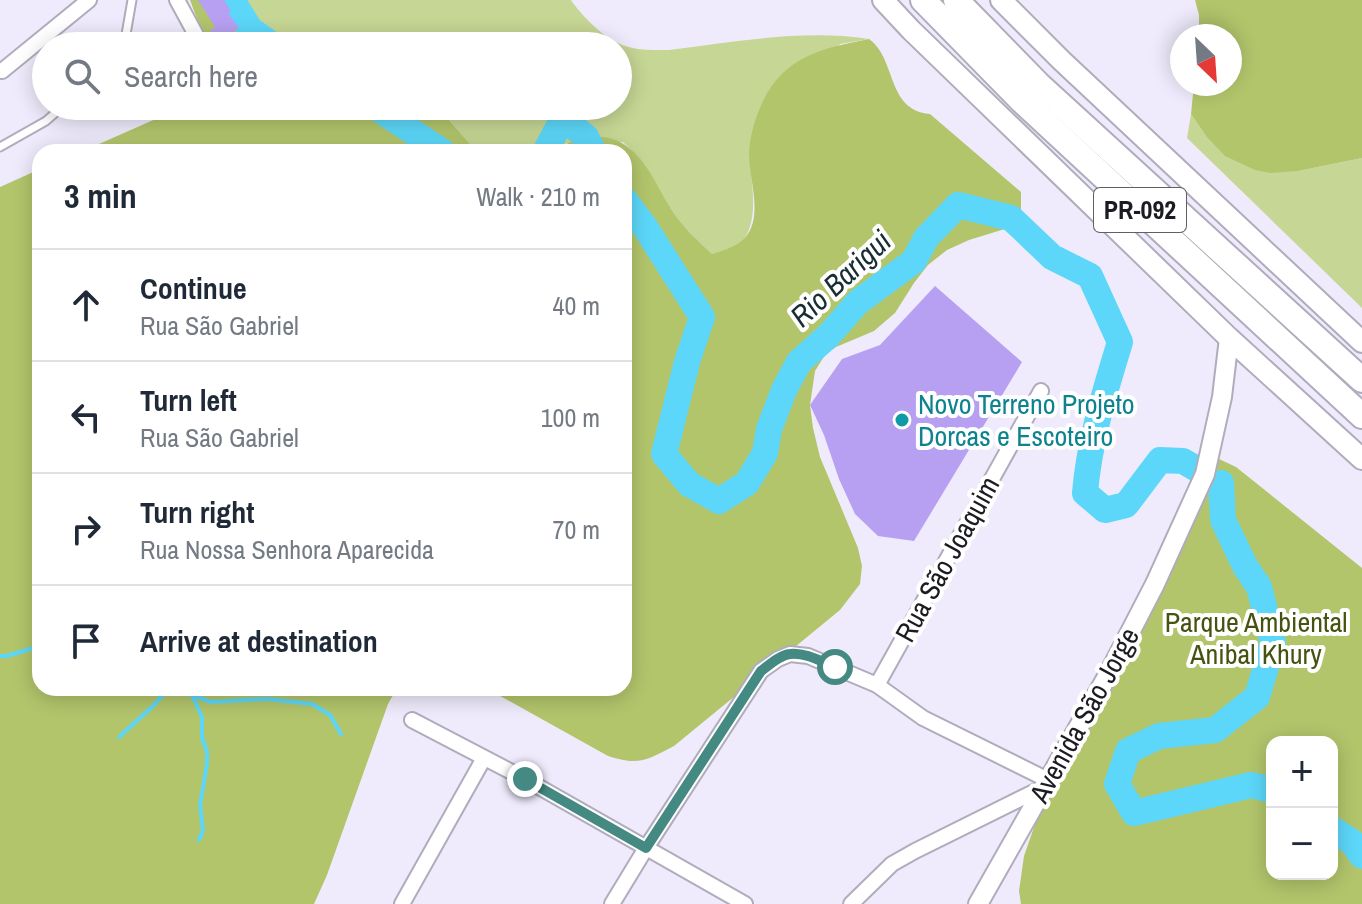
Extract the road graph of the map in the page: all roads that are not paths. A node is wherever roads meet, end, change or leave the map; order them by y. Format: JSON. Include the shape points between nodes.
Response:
{"nodes":[{"id":1,"x":89,"y":0,"type":"edge"},
{"id":2,"x":132,"y":0,"type":"edge"},
{"id":3,"x":177,"y":0,"type":"edge"},
{"id":4,"x":883,"y":0,"type":"edge"},
{"id":5,"x":923,"y":0,"type":"edge"},
{"id":6,"x":956,"y":0,"type":"edge"},
{"id":7,"x":1001,"y":0,"type":"edge"},
{"id":8,"x":50,"y":32,"type":"edge"},
{"id":9,"x":126,"y":32,"type":"edge"},
{"id":10,"x":194,"y":32,"type":"edge"},
{"id":11,"x":32,"y":47,"type":"edge"},
{"id":12,"x":2,"y":71,"type":"edge"},
{"id":13,"x":47,"y":120,"type":"edge"},
{"id":14,"x":0,"y":147,"type":"edge"},
{"id":15,"x":1229,"y":338,"type":"junction"},
{"id":16,"x":1362,"y":342,"type":"edge"},
{"id":17,"x":1362,"y":380,"type":"edge"},
{"id":18,"x":1041,"y":391,"type":"dead end"},
{"id":19,"x":1362,"y":416,"type":"edge"},
{"id":20,"x":1362,"y":459,"type":"edge"},
{"id":21,"x":877,"y":685,"type":"junction"},
{"id":22,"x":412,"y":720,"type":"dead end"},
{"id":23,"x":484,"y":758,"type":"junction"},
{"id":24,"x":1046,"y":783,"type":"junction"},
{"id":25,"x":646,"y":848,"type":"junction"},
{"id":26,"x":402,"y":904,"type":"edge"},
{"id":27,"x":612,"y":904,"type":"edge"},
{"id":28,"x":745,"y":904,"type":"edge"},
{"id":29,"x":851,"y":904,"type":"edge"},
{"id":30,"x":978,"y":904,"type":"edge"}],
"edges":[{"from":1,"to":8,"type":"street"},
{"from":2,"to":9,"type":"lane"},
{"from":3,"to":10,"type":"street"},
{"from":4,"to":15,"type":"main road"},
{"from":5,"to":19,"type":"main road","number":"PR-092","via":[[1022,101]]},
{"from":6,"to":17,"type":"main road","number":"PR-092","via":[[1038,84]]},
{"from":7,"to":16,"type":"main road"},
{"from":11,"to":12,"type":"street"},
{"from":13,"to":14,"type":"lane"},
{"from":15,"to":20,"type":"main road"},
{"from":15,"to":24,"type":"street","name":"Avenida São Jorge","via":[[1205,474],[1155,584]]},
{"from":18,"to":21,"type":"street","name":"Rua São Joaquim"},
{"from":21,"to":24,"type":"street","via":[[923,718]]},
{"from":21,"to":25,"type":"street","via":[[808,656],[778,659],[761,671]]},
{"from":22,"to":23,"type":"street"},
{"from":23,"to":25,"type":"street"},
{"from":23,"to":26,"type":"street"},
{"from":24,"to":29,"type":"street","via":[[892,864]]},
{"from":24,"to":30,"type":"street","name":"Avenida São Jorge"},
{"from":25,"to":27,"type":"street"},
{"from":25,"to":28,"type":"street"}]}
